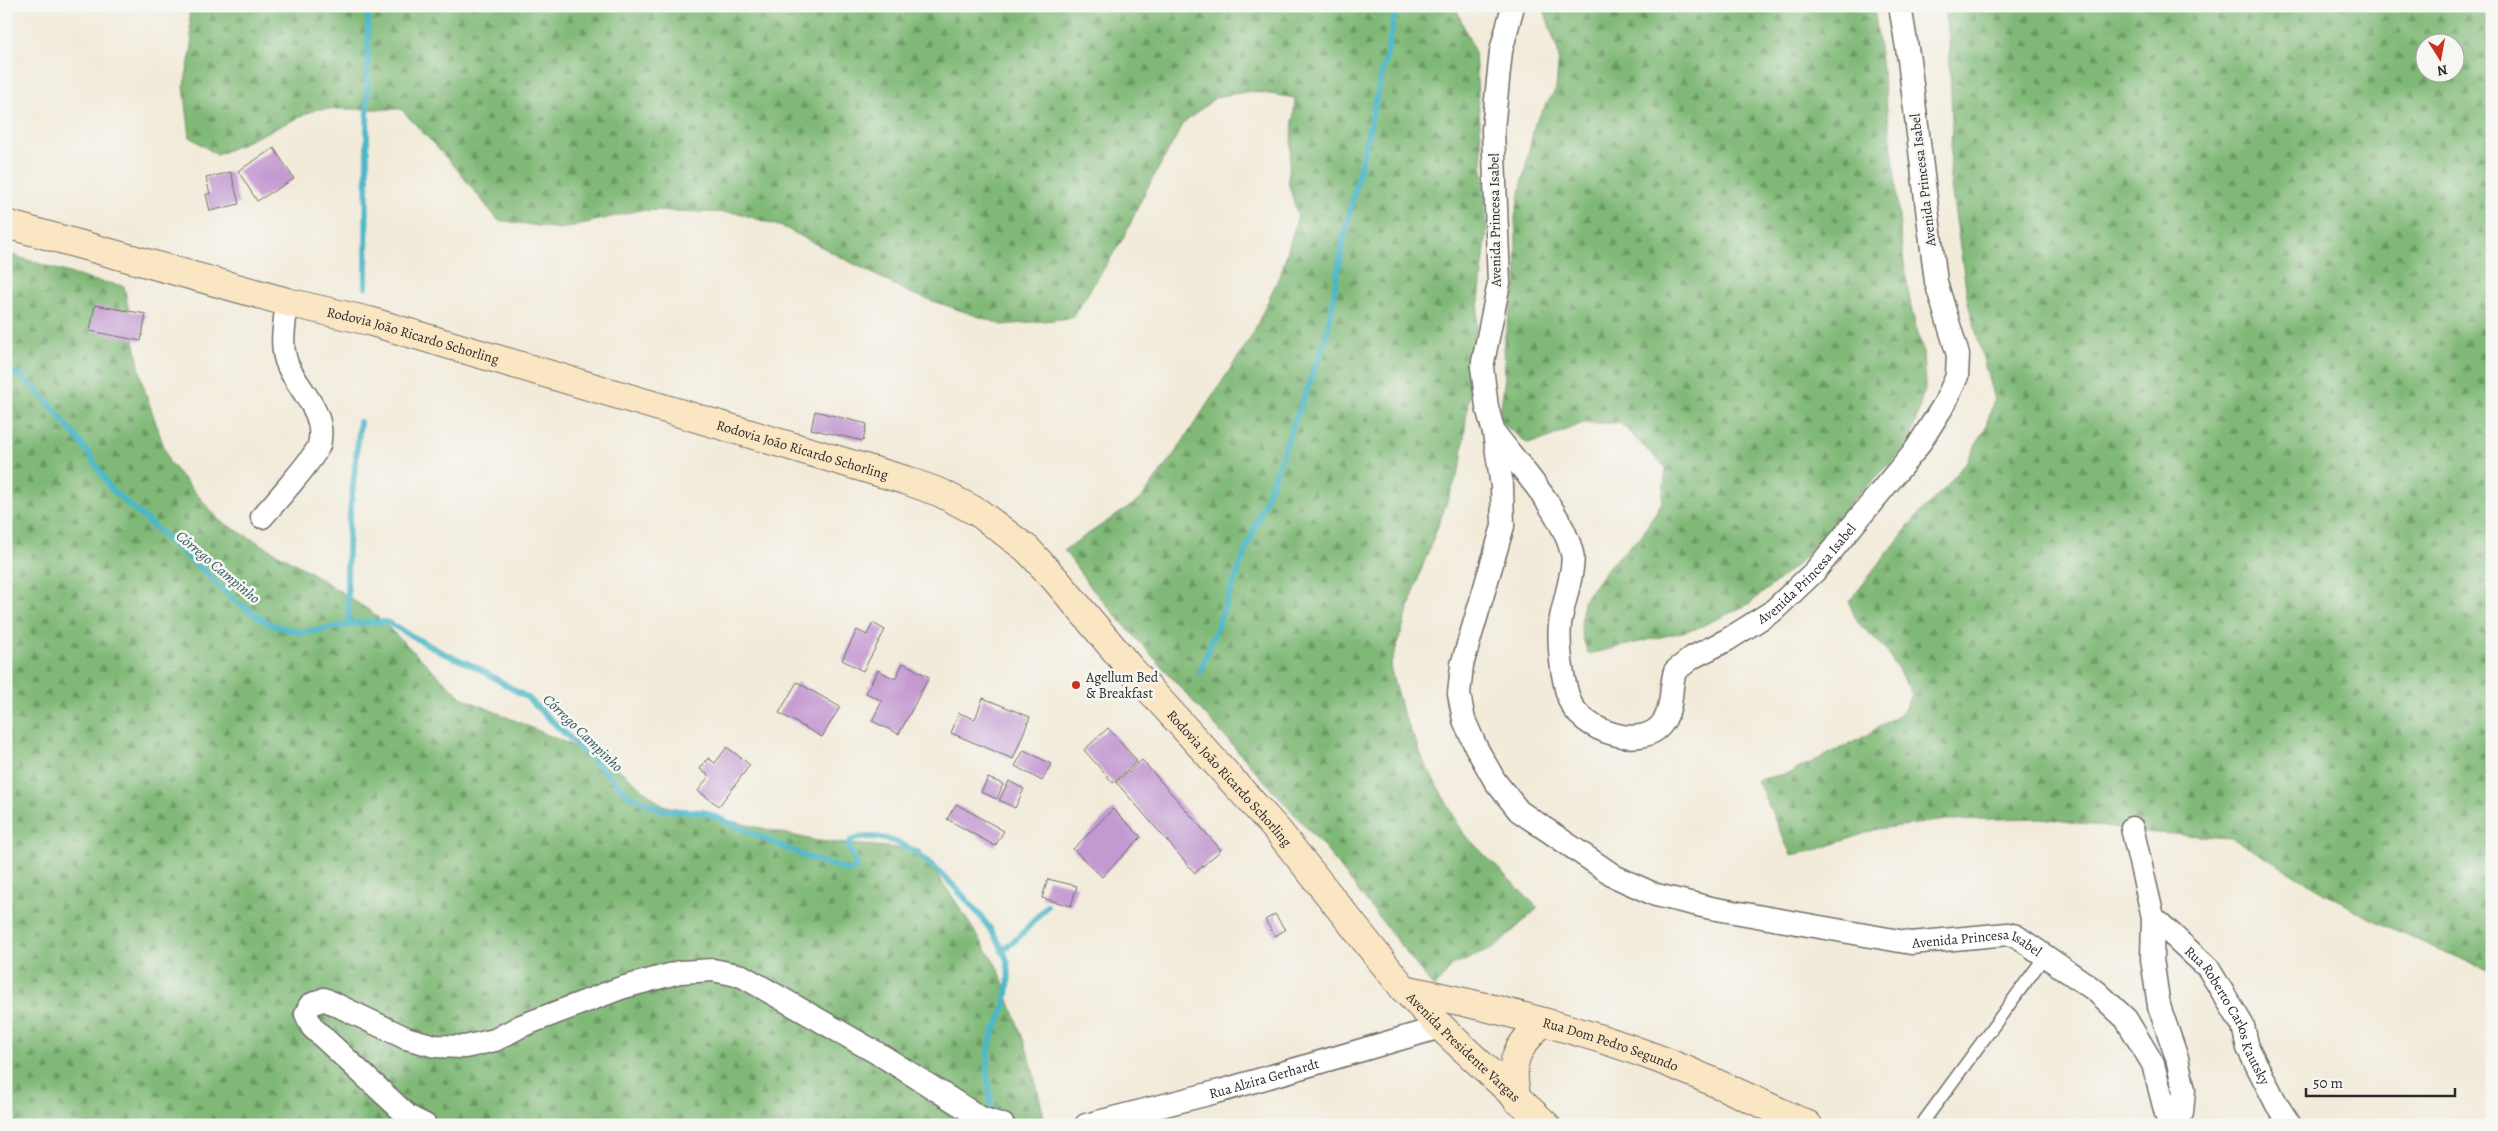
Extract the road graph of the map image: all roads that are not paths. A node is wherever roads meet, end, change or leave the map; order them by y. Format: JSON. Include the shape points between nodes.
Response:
{"nodes":[{"id":1,"x":1513,"y":6,"type":"edge"},
{"id":2,"x":1900,"y":6,"type":"edge"},
{"id":3,"x":6,"y":224,"type":"edge"},
{"id":4,"x":287,"y":302,"type":"junction"},
{"id":5,"x":1494,"y":433,"type":"junction"},
{"id":6,"x":262,"y":517,"type":"dead end"},
{"id":7,"x":2132,"y":828,"type":"dead end"},
{"id":8,"x":2153,"y":917,"type":"junction"},
{"id":9,"x":2045,"y":956,"type":"junction"},
{"id":10,"x":1404,"y":989,"type":"junction"},
{"id":11,"x":1541,"y":1023,"type":"junction"},
{"id":12,"x":1441,"y":1027,"type":"junction"},
{"id":13,"x":1518,"y":1100,"type":"junction"},
{"id":14,"x":425,"y":1125,"type":"edge"},
{"id":15,"x":1003,"y":1125,"type":"edge"},
{"id":16,"x":1086,"y":1125,"type":"edge"},
{"id":17,"x":1546,"y":1125,"type":"edge"},
{"id":18,"x":1808,"y":1125,"type":"edge"},
{"id":19,"x":1921,"y":1125,"type":"edge"},
{"id":20,"x":2169,"y":1125,"type":"edge"},
{"id":21,"x":2175,"y":1125,"type":"edge"},
{"id":22,"x":2290,"y":1125,"type":"edge"}],
"edges":[{"from":1,"to":5,"type":"street","name":"Avenida Princesa Isabel","via":[[1501,51],[1493,129],[1499,283],[1482,367]]},
{"from":2,"to":5,"type":"street","name":"Avenida Princesa Isabel","via":[[1936,282],[1958,355],[1957,376],[1945,403],[1916,449],[1814,570],[1773,611],[1693,657],[1675,671],[1665,720],[1653,734],[1633,738],[1612,734],[1587,722],[1569,701],[1560,624],[1573,555],[1558,520]]},
{"from":3,"to":4,"type":"main road","name":"Rodovia João Ricardo Schorling"},
{"from":4,"to":6,"type":"street","via":[[283,346],[288,366],[317,415],[319,447]]},
{"from":4,"to":10,"type":"main road","name":"Rodovia João Ricardo Schorling","via":[[369,321],[905,480],[941,493],[979,513],[1027,550],[1055,579],[1130,668],[1278,831]]},
{"from":5,"to":9,"type":"street","name":"Avenida Princesa Isabel","via":[[1502,486],[1503,526],[1462,665],[1459,694],[1464,720],[1476,747],[1495,781],[1519,811],[1616,877],[1656,895],[1711,908],[1911,943],[2008,934]]},
{"from":7,"to":8,"type":"street"},
{"from":8,"to":21,"type":"street","via":[[2152,959],[2160,1006],[2184,1090],[2182,1114]]},
{"from":8,"to":22,"type":"street","name":"Rua Roberto Carlos Kautsky","via":[[2212,975],[2243,1026],[2248,1048],[2276,1105]]},
{"from":9,"to":19,"type":"lane"},
{"from":9,"to":20,"type":"street","name":"Avenida Princesa Isabel","via":[[2096,991],[2126,1019],[2153,1064]]},
{"from":10,"to":11,"type":"main road","name":"Rua Dom Pedro Segundo","via":[[1463,1001]]},
{"from":10,"to":12,"type":"main road","name":"Avenida Presidente Vargas"},
{"from":11,"to":13,"type":"main road","via":[[1523,1042],[1512,1068]]},
{"from":11,"to":18,"type":"main road","name":"Rua Dom Pedro Segundo","via":[[1656,1058]]},
{"from":12,"to":13,"type":"main road","name":"Avenida Presidente Vargas"},
{"from":12,"to":16,"type":"street","name":"Rua Alzira Gerhardt","via":[[1224,1090]]},
{"from":13,"to":17,"type":"main road","name":"Avenida Presidente Vargas"},
{"from":14,"to":15,"type":"street","via":[[408,1117],[312,1027],[306,1014],[310,1005],[324,999],[406,1038],[435,1046],[465,1047],[495,1040],[521,1026],[621,988],[680,972],[713,970],[742,976],[884,1057],[980,1118]]}]}
